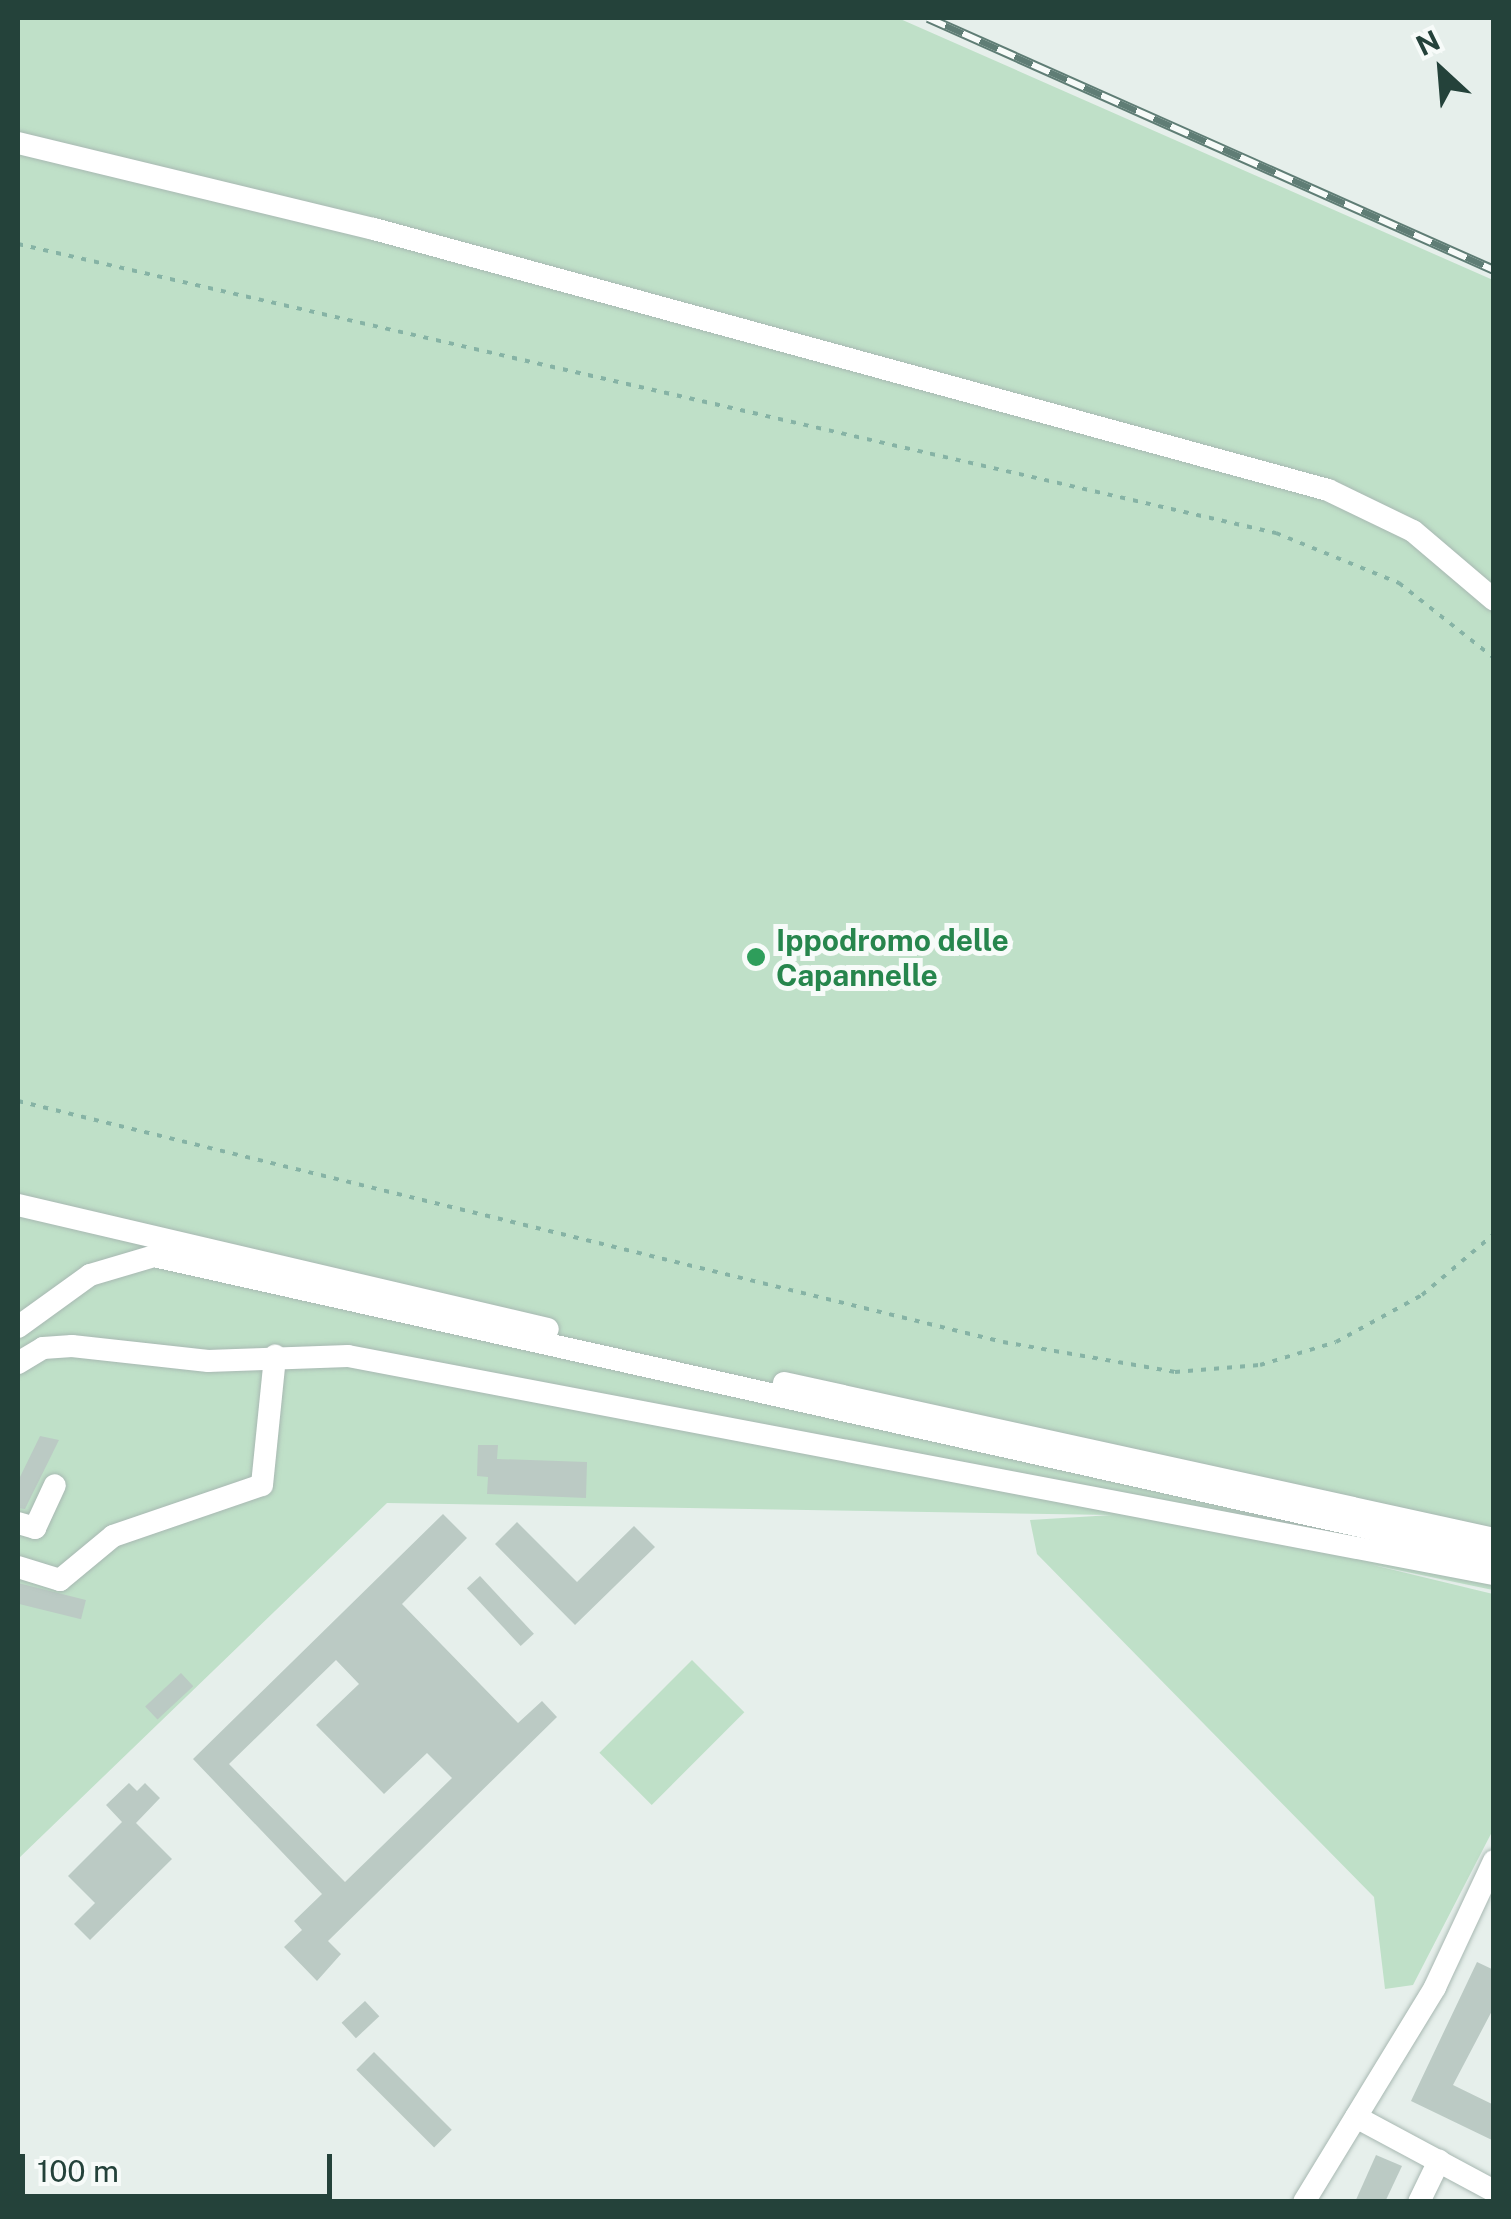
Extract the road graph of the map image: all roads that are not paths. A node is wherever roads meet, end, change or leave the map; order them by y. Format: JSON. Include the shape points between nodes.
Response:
{"nodes":[{"id":1,"x":18,"y":143,"type":"edge"},
{"id":2,"x":1494,"y":600,"type":"edge"},
{"id":3,"x":18,"y":1205,"type":"edge"},
{"id":4,"x":18,"y":1327,"type":"edge"},
{"id":5,"x":274,"y":1356,"type":"junction"},
{"id":6,"x":18,"y":1363,"type":"edge"},
{"id":7,"x":54,"y":1485,"type":"dead end"},
{"id":8,"x":18,"y":1523,"type":"edge"},
{"id":9,"x":1494,"y":1539,"type":"edge"},
{"id":10,"x":1494,"y":1556,"type":"edge"},
{"id":11,"x":18,"y":1567,"type":"edge"},
{"id":12,"x":1494,"y":1574,"type":"edge"},
{"id":13,"x":1494,"y":1861,"type":"edge"},
{"id":14,"x":1486,"y":1897,"type":"edge"},
{"id":15,"x":1356,"y":2116,"type":"junction"},
{"id":16,"x":1439,"y":2161,"type":"junction"},
{"id":17,"x":1494,"y":2191,"type":"edge"},
{"id":18,"x":1304,"y":2202,"type":"edge"},
{"id":19,"x":1419,"y":2202,"type":"edge"}],
"edges":[{"from":1,"to":2,"type":"lane","via":[[374,229],[1328,490],[1412,531]]},
{"from":3,"to":9,"type":"lane"},
{"from":4,"to":10,"type":"lane","via":[[90,1276],[154,1256]]},
{"from":5,"to":6,"type":"lane","via":[[208,1361],[72,1346],[43,1348]]},
{"from":5,"to":11,"type":"lane","via":[[262,1485],[114,1536],[60,1580]]},
{"from":5,"to":12,"type":"lane","via":[[348,1356],[540,1388]]},
{"from":7,"to":8,"type":"lane","via":[[35,1528]]},
{"from":13,"to":14,"type":"lane"},
{"from":14,"to":15,"type":"lane"},
{"from":15,"to":16,"type":"lane"},
{"from":15,"to":18,"type":"lane"},
{"from":16,"to":17,"type":"lane"},
{"from":16,"to":19,"type":"lane"}]}
